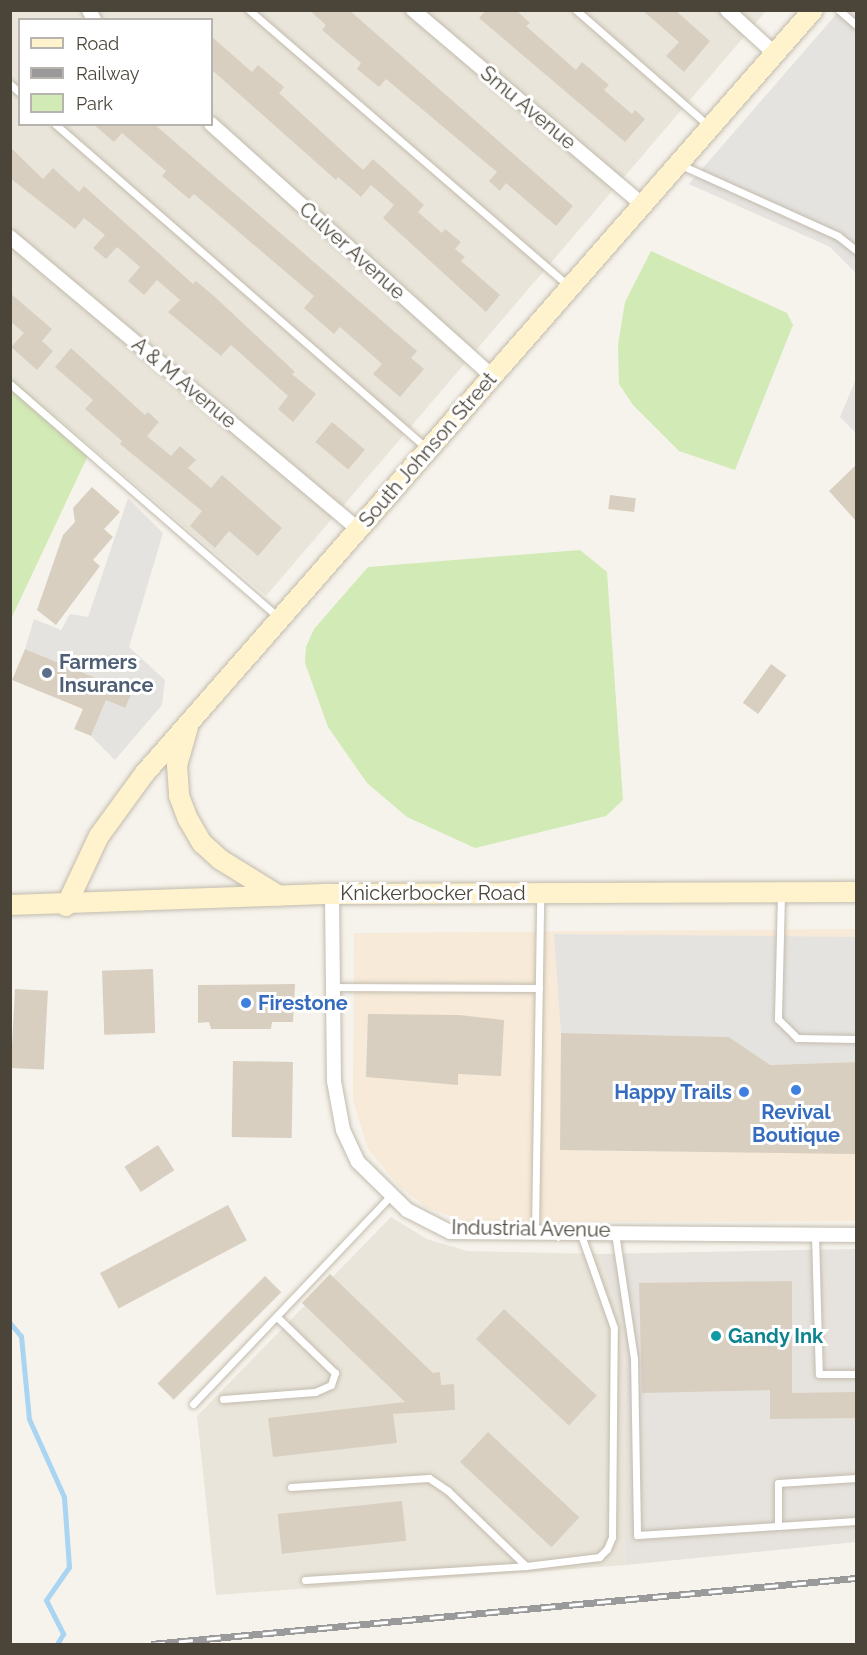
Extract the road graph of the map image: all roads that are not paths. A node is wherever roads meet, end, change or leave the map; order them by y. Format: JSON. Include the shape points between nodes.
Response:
{"nodes":[{"id":1,"x":249,"y":10,"type":"edge"},
{"id":2,"x":413,"y":10,"type":"edge"},
{"id":3,"x":576,"y":10,"type":"edge"},
{"id":4,"x":727,"y":10,"type":"edge"},
{"id":5,"x":813,"y":10,"type":"edge"},
{"id":6,"x":839,"y":10,"type":"edge"},
{"id":7,"x":856,"y":26,"type":"edge"},
{"id":8,"x":775,"y":54,"type":"junction"},
{"id":9,"x":57,"y":126,"type":"edge"},
{"id":10,"x":213,"y":126,"type":"edge"},
{"id":11,"x":710,"y":128,"type":"junction"},
{"id":12,"x":678,"y":164,"type":"junction"},
{"id":13,"x":643,"y":205,"type":"junction"},
{"id":14,"x":10,"y":237,"type":"edge"},
{"id":15,"x":856,"y":250,"type":"edge"},
{"id":16,"x":571,"y":287,"type":"junction"},
{"id":17,"x":493,"y":377,"type":"junction"},
{"id":18,"x":10,"y":384,"type":"edge"},
{"id":19,"x":428,"y":450,"type":"junction"},
{"id":20,"x":358,"y":530,"type":"junction"},
{"id":21,"x":280,"y":619,"type":"junction"},
{"id":22,"x":189,"y":723,"type":"junction"},
{"id":23,"x":781,"y":892,"type":"junction"},
{"id":24,"x":856,"y":892,"type":"edge"},
{"id":25,"x":540,"y":893,"type":"junction"},
{"id":26,"x":332,"y":894,"type":"junction"},
{"id":27,"x":279,"y":896,"type":"junction"},
{"id":28,"x":10,"y":905,"type":"edge"},
{"id":29,"x":66,"y":906,"type":"junction"},
{"id":30,"x":333,"y":987,"type":"junction"},
{"id":31,"x":539,"y":988,"type":"junction"},
{"id":32,"x":856,"y":1039,"type":"edge"},
{"id":33,"x":392,"y":1194,"type":"junction"},
{"id":34,"x":535,"y":1230,"type":"junction"},
{"id":35,"x":579,"y":1230,"type":"junction"},
{"id":36,"x":615,"y":1231,"type":"junction"},
{"id":37,"x":856,"y":1234,"type":"edge"},
{"id":38,"x":815,"y":1235,"type":"junction"},
{"id":39,"x":278,"y":1318,"type":"junction"},
{"id":40,"x":856,"y":1374,"type":"edge"},
{"id":41,"x":223,"y":1399,"type":"dead end"},
{"id":42,"x":193,"y":1404,"type":"dead end"},
{"id":43,"x":856,"y":1478,"type":"edge"},
{"id":44,"x":291,"y":1487,"type":"dead end"},
{"id":45,"x":856,"y":1521,"type":"edge"},
{"id":46,"x":778,"y":1526,"type":"junction"},
{"id":47,"x":526,"y":1566,"type":"junction"},
{"id":48,"x":304,"y":1580,"type":"dead end"}],
"edges":[{"from":1,"to":16,"type":"lane"},
{"from":2,"to":13,"type":"street","name":"Smu Avenue"},
{"from":3,"to":11,"type":"lane"},
{"from":4,"to":8,"type":"street"},
{"from":5,"to":8,"type":"main road","name":"South Johnson Street"},
{"from":6,"to":7,"type":"lane"},
{"from":8,"to":11,"type":"main road","name":"South Johnson Street"},
{"from":9,"to":19,"type":"lane"},
{"from":10,"to":17,"type":"street","name":"Culver Avenue"},
{"from":11,"to":12,"type":"main road","name":"South Johnson Street"},
{"from":12,"to":13,"type":"main road","name":"South Johnson Street"},
{"from":12,"to":15,"type":"lane","via":[[838,236]]},
{"from":13,"to":16,"type":"main road","name":"South Johnson Street"},
{"from":14,"to":20,"type":"street","name":"A & M Avenue"},
{"from":16,"to":17,"type":"main road","name":"South Johnson Street"},
{"from":17,"to":19,"type":"main road","name":"South Johnson Street"},
{"from":18,"to":21,"type":"lane"},
{"from":19,"to":20,"type":"main road","name":"South Johnson Street"},
{"from":20,"to":21,"type":"main road","name":"South Johnson Street"},
{"from":21,"to":22,"type":"main road","name":"South Johnson Street"},
{"from":22,"to":27,"type":"main road","via":[[177,765],[179,796],[189,819],[202,843],[221,860]]},
{"from":22,"to":29,"type":"main road","name":"South Johnson Street","via":[[145,773],[99,836]]},
{"from":23,"to":24,"type":"main road","name":"Knickerbocker Road"},
{"from":23,"to":25,"type":"main road","name":"Knickerbocker Road"},
{"from":23,"to":32,"type":"lane","via":[[778,1019],[797,1038]]},
{"from":25,"to":26,"type":"main road","name":"Knickerbocker Road"},
{"from":25,"to":31,"type":"lane"},
{"from":26,"to":27,"type":"main road","name":"Knickerbocker Road"},
{"from":26,"to":30,"type":"street","name":"Industrial Avenue"},
{"from":27,"to":29,"type":"main road","name":"Knickerbocker Road"},
{"from":28,"to":29,"type":"main road","name":"Knickerbocker Road"},
{"from":30,"to":31,"type":"lane"},
{"from":30,"to":33,"type":"street","name":"Industrial Avenue","via":[[334,1081],[343,1130],[358,1162]]},
{"from":31,"to":34,"type":"lane"},
{"from":33,"to":34,"type":"street","name":"Industrial Avenue","via":[[407,1210],[450,1232]]},
{"from":33,"to":39,"type":"lane"},
{"from":34,"to":35,"type":"street","name":"Industrial Avenue"},
{"from":35,"to":36,"type":"street","name":"Industrial Avenue"},
{"from":35,"to":47,"type":"lane","via":[[614,1328],[612,1537],[599,1557]]},
{"from":36,"to":38,"type":"street","name":"Industrial Avenue"},
{"from":36,"to":46,"type":"lane","via":[[634,1359],[637,1535]]},
{"from":37,"to":38,"type":"street","name":"Industrial Avenue"},
{"from":38,"to":40,"type":"lane","via":[[819,1374]]},
{"from":39,"to":41,"type":"lane","via":[[335,1373],[332,1384],[315,1392]]},
{"from":39,"to":42,"type":"lane"},
{"from":43,"to":46,"type":"lane","via":[[778,1483]]},
{"from":44,"to":47,"type":"lane","via":[[429,1479],[448,1491]]},
{"from":45,"to":46,"type":"lane"},
{"from":47,"to":48,"type":"lane"}]}
